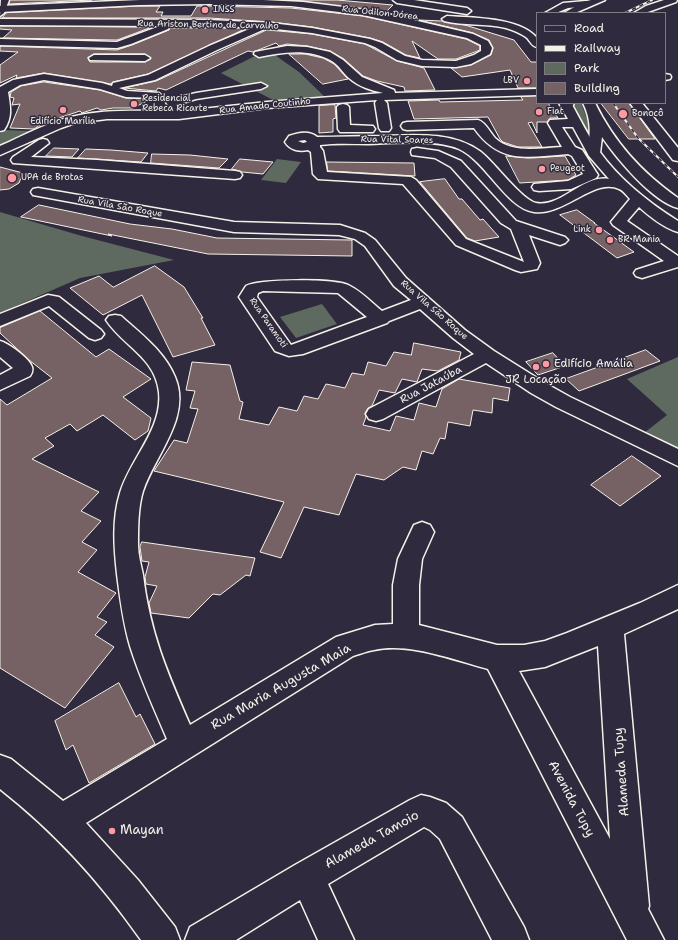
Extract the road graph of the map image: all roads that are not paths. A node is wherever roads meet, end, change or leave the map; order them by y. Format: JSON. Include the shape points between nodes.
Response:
{"nodes":[{"id":1,"x":397,"y":0,"type":"edge"},
{"id":2,"x":601,"y":0,"type":"edge"},
{"id":3,"x":673,"y":0,"type":"edge"},
{"id":4,"x":101,"y":1,"type":"edge"},
{"id":5,"x":586,"y":4,"type":"junction"},
{"id":6,"x":2,"y":7,"type":"edge"},
{"id":7,"x":250,"y":9,"type":"dead end"},
{"id":8,"x":169,"y":10,"type":"edge"},
{"id":9,"x":361,"y":12,"type":"junction"},
{"id":10,"x":551,"y":12,"type":"edge"},
{"id":11,"x":570,"y":12,"type":"edge"},
{"id":12,"x":640,"y":12,"type":"edge"},
{"id":13,"x":513,"y":17,"type":"dead end"},
{"id":14,"x":0,"y":22,"type":"edge"},
{"id":15,"x":241,"y":24,"type":"junction"},
{"id":16,"x":267,"y":25,"type":"junction"},
{"id":17,"x":0,"y":42,"type":"edge"},
{"id":18,"x":536,"y":42,"type":"edge"},
{"id":19,"x":117,"y":45,"type":"junction"},
{"id":20,"x":259,"y":54,"type":"dead end"},
{"id":21,"x":82,"y":57,"type":"dead end"},
{"id":22,"x":111,"y":58,"type":"junction"},
{"id":23,"x":145,"y":58,"type":"dead end"},
{"id":24,"x":441,"y":64,"type":"junction"},
{"id":25,"x":454,"y":73,"type":"dead end"},
{"id":26,"x":225,"y":80,"type":"dead end"},
{"id":27,"x":250,"y":80,"type":"dead end"},
{"id":28,"x":364,"y":83,"type":"junction"},
{"id":29,"x":346,"y":85,"type":"dead end"},
{"id":30,"x":102,"y":86,"type":"junction"},
{"id":31,"x":214,"y":86,"type":"junction"},
{"id":32,"x":261,"y":86,"type":"dead end"},
{"id":33,"x":536,"y":92,"type":"edge"},
{"id":34,"x":155,"y":94,"type":"dead end"},
{"id":35,"x":196,"y":96,"type":"junction"},
{"id":36,"x":381,"y":102,"type":"dead end"},
{"id":37,"x":567,"y":104,"type":"edge"},
{"id":38,"x":590,"y":104,"type":"edge"},
{"id":39,"x":637,"y":104,"type":"edge"},
{"id":40,"x":3,"y":105,"type":"edge"},
{"id":41,"x":343,"y":107,"type":"dead end"},
{"id":42,"x":405,"y":110,"type":"junction"},
{"id":43,"x":179,"y":115,"type":"junction"},
{"id":44,"x":595,"y":115,"type":"junction"},
{"id":45,"x":578,"y":126,"type":"junction"},
{"id":46,"x":0,"y":127,"type":"edge"},
{"id":47,"x":384,"y":128,"type":"junction"},
{"id":48,"x":56,"y":136,"type":"dead end"},
{"id":49,"x":316,"y":145,"type":"junction"},
{"id":50,"x":298,"y":146,"type":"dead end"},
{"id":51,"x":0,"y":152,"type":"edge"},
{"id":52,"x":575,"y":154,"type":"junction"},
{"id":53,"x":596,"y":155,"type":"junction"},
{"id":54,"x":678,"y":157,"type":"edge"},
{"id":55,"x":0,"y":159,"type":"edge"},
{"id":56,"x":18,"y":160,"type":"junction"},
{"id":57,"x":608,"y":170,"type":"junction"},
{"id":58,"x":235,"y":175,"type":"dead end"},
{"id":59,"x":594,"y":185,"type":"junction"},
{"id":60,"x":623,"y":186,"type":"junction"},
{"id":61,"x":539,"y":187,"type":"dead end"},
{"id":62,"x":38,"y":192,"type":"dead end"},
{"id":63,"x":634,"y":204,"type":"junction"},
{"id":64,"x":678,"y":204,"type":"edge"},
{"id":65,"x":530,"y":207,"type":"junction"},
{"id":66,"x":518,"y":227,"type":"junction"},
{"id":67,"x":678,"y":227,"type":"edge"},
{"id":68,"x":678,"y":239,"type":"edge"},
{"id":69,"x":677,"y":262,"type":"edge"},
{"id":70,"x":642,"y":273,"type":"dead end"},
{"id":71,"x":422,"y":302,"type":"junction"},
{"id":72,"x":381,"y":319,"type":"junction"},
{"id":73,"x":115,"y":320,"type":"dead end"},
{"id":74,"x":0,"y":321,"type":"edge"},
{"id":75,"x":95,"y":334,"type":"dead end"},
{"id":76,"x":0,"y":348,"type":"edge"},
{"id":77,"x":487,"y":355,"type":"junction"},
{"id":78,"x":0,"y":383,"type":"edge"},
{"id":79,"x":376,"y":414,"type":"dead end"},
{"id":80,"x":678,"y":458,"type":"edge"},
{"id":81,"x":422,"y":532,"type":"dead end"},
{"id":82,"x":678,"y":596,"type":"edge"},
{"id":83,"x":610,"y":628,"type":"junction"},
{"id":84,"x":406,"y":637,"type":"junction"},
{"id":85,"x":497,"y":658,"type":"junction"},
{"id":86,"x":184,"y":745,"type":"junction"},
{"id":87,"x":0,"y":770,"type":"edge"},
{"id":88,"x":62,"y":820,"type":"junction"},
{"id":89,"x":307,"y":877,"type":"junction"},
{"id":90,"x":640,"y":928,"type":"edge"},
{"id":91,"x":162,"y":940,"type":"edge"},
{"id":92,"x":203,"y":940,"type":"edge"},
{"id":93,"x":336,"y":940,"type":"edge"},
{"id":94,"x":511,"y":940,"type":"edge"}],
"edges":[{"from":1,"to":13,"type":"main road"},
{"from":2,"to":5,"type":"main road"},
{"from":3,"to":12,"type":"main road"},
{"from":4,"to":6,"type":"main road","name":"Rua Odilon Dórea"},
{"from":4,"to":8,"type":"main road","name":"Rua Odilon Dórea"},
{"from":5,"to":10,"type":"main road","via":[[566,5]]},
{"from":5,"to":11,"type":"main road"},
{"from":7,"to":15,"type":"main road"},
{"from":8,"to":9,"type":"main road","name":"Rua Odilon Dórea","via":[[280,3]]},
{"from":8,"to":14,"type":"main road","name":"Rua Ariston Bertino de Carvalho"},
{"from":8,"to":15,"type":"main road","name":"Rua Ariston Bertino de Carvalho"},
{"from":8,"to":19,"type":"main road","via":[[166,26],[128,42],[138,46]]},
{"from":9,"to":18,"type":"main road","name":"Rua Odilon Dórea","via":[[499,24],[527,33]]},
{"from":9,"to":24,"type":"main road","name":"Rua Ariston Bertino de Carvalho","via":[[465,34],[481,40],[487,46],[486,52],[476,58],[459,63]]},
{"from":15,"to":16,"type":"main road","name":"Rua Ariston Bertino de Carvalho"},
{"from":16,"to":24,"type":"main road","name":"Rua Ariston Bertino de Carvalho","via":[[369,42],[405,59]]},
{"from":16,"to":30,"type":"main road","via":[[151,78]]},
{"from":17,"to":19,"type":"main road"},
{"from":19,"to":22,"type":"main road"},
{"from":20,"to":28,"type":"main road","via":[[288,50],[320,53],[334,58]]},
{"from":21,"to":22,"type":"main road"},
{"from":22,"to":23,"type":"main road"},
{"from":24,"to":25,"type":"main road"},
{"from":26,"to":31,"type":"main road"},
{"from":27,"to":31,"type":"main road"},
{"from":28,"to":29,"type":"main road"},
{"from":28,"to":42,"type":"main road"},
{"from":30,"to":34,"type":"main road","via":[[126,94]]},
{"from":30,"to":40,"type":"main road","via":[[52,78],[27,80],[4,89]]},
{"from":31,"to":35,"type":"main road"},
{"from":32,"to":35,"type":"main road"},
{"from":33,"to":42,"type":"main road","name":"Rua Amado Coutinho"},
{"from":35,"to":43,"type":"main road","via":[[172,102]]},
{"from":36,"to":47,"type":"main road"},
{"from":37,"to":45,"type":"main road"},
{"from":38,"to":44,"type":"main road"},
{"from":39,"to":54,"type":"main road"},
{"from":40,"to":46,"type":"main road","via":[[4,119]]},
{"from":41,"to":47,"type":"main road","via":[[344,129]]},
{"from":42,"to":43,"type":"main road","name":"Rua Amado Coutinho","via":[[267,105]]},
{"from":42,"to":47,"type":"main road","via":[[403,128]]},
{"from":42,"to":52,"type":"main road","via":[[478,124],[489,140],[504,149],[517,152]]},
{"from":43,"to":51,"type":"main road","name":"Rua Amado Coutinho","via":[[126,114],[80,118],[40,132]]},
{"from":44,"to":53,"type":"main road"},
{"from":44,"to":64,"type":"main road","via":[[627,161],[653,187]]},
{"from":45,"to":52,"type":"main road","via":[[557,129]]},
{"from":45,"to":53,"type":"main road"},
{"from":48,"to":56,"type":"main road","via":[[33,148]]},
{"from":49,"to":50,"type":"main road","via":[[307,150]]},
{"from":49,"to":65,"type":"main road","name":"Rua Vital Soares","via":[[419,139],[463,146],[477,155]]},
{"from":49,"to":66,"type":"main road","via":[[438,154],[456,164],[506,220]]},
{"from":49,"to":66,"type":"main road","via":[[320,174],[323,176],[406,180],[461,242],[521,267],[531,266]]},
{"from":52,"to":53,"type":"main road"},
{"from":52,"to":61,"type":"main road","via":[[591,175],[571,186]]},
{"from":53,"to":57,"type":"main road"},
{"from":55,"to":56,"type":"main road"},
{"from":56,"to":58,"type":"main road"},
{"from":57,"to":59,"type":"main road"},
{"from":57,"to":60,"type":"main road"},
{"from":59,"to":60,"type":"main road","via":[[605,182]]},
{"from":59,"to":65,"type":"main road","via":[[549,207]]},
{"from":60,"to":63,"type":"main road"},
{"from":62,"to":71,"type":"main road","name":"Rua Vila São Roque","via":[[234,227],[351,232],[365,238],[400,282]]},
{"from":63,"to":67,"type":"main road","via":[[652,211]]},
{"from":63,"to":68,"type":"main road"},
{"from":63,"to":69,"type":"main road","via":[[618,222]]},
{"from":65,"to":66,"type":"main road","name":"Rua Vital Soares","via":[[532,214],[560,240]]},
{"from":69,"to":70,"type":"main road"},
{"from":71,"to":72,"type":"main road","name":"Rua Paramoti"},
{"from":71,"to":77,"type":"main road","name":"Rua Vila São Roque"},
{"from":72,"to":72,"type":"main road","name":"Rua Paramoti","via":[[344,290],[335,287],[258,287],[252,289],[248,297],[286,350],[296,350]]},
{"from":73,"to":86,"type":"main road","via":[[157,363],[166,378],[169,391],[161,432],[132,492],[127,519],[126,547],[131,589],[148,659]]},
{"from":74,"to":75,"type":"main road","via":[[48,300],[53,301]]},
{"from":76,"to":78,"type":"main road","via":[[23,366],[23,371]]},
{"from":77,"to":79,"type":"main road","name":"Rua Jataúba"},
{"from":77,"to":80,"type":"main road","name":"Rua Vila São Roque","via":[[563,402]]},
{"from":81,"to":84,"type":"main road","via":[[410,559],[406,584]]},
{"from":82,"to":83,"type":"main road","name":"Rua Maria Augusta Maia"},
{"from":83,"to":85,"type":"main road","name":"Rua Maria Augusta Maia","via":[[545,654],[524,658]]},
{"from":83,"to":90,"type":"main road","name":"Alameda Tupy"},
{"from":84,"to":85,"type":"main road","name":"Rua Maria Augusta Maia","via":[[420,638]]},
{"from":84,"to":86,"type":"main road","name":"Rua Maria Augusta Maia","via":[[374,638],[346,646]]},
{"from":85,"to":90,"type":"main road","name":"Avenida Tupy"},
{"from":86,"to":88,"type":"main road","name":"Rua Maria Augusta Maia"},
{"from":87,"to":88,"type":"main road"},
{"from":88,"to":91,"type":"main road","via":[[104,863]]},
{"from":89,"to":92,"type":"main road","name":"Alameda Tamoio"},
{"from":89,"to":93,"type":"main road"},
{"from":89,"to":94,"type":"main road","name":"Alameda Tamoio","via":[[421,811],[432,812],[451,828]]}]}
